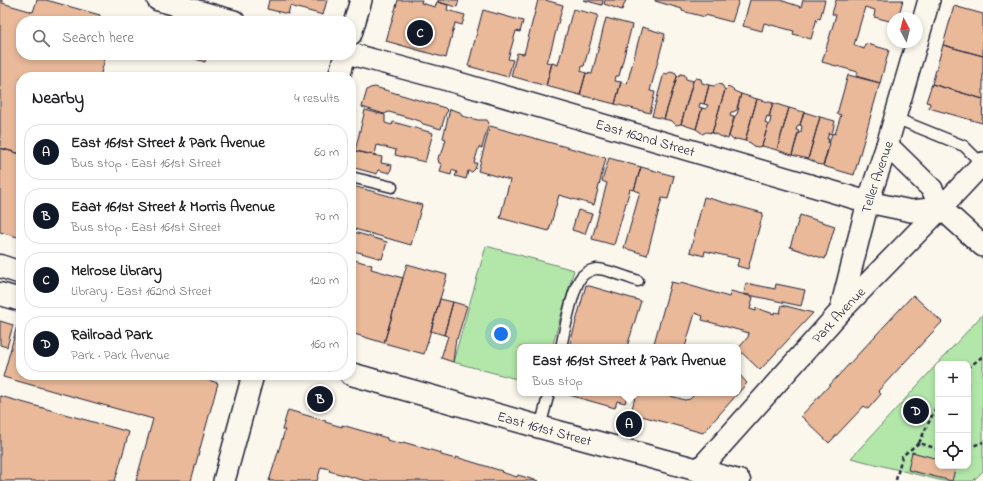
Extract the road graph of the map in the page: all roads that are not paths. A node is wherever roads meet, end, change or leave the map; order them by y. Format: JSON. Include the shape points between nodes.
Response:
{"nodes":[{"id":1,"x":158,"y":0,"type":"edge"},
{"id":2,"x":360,"y":0,"type":"edge"},
{"id":3,"x":929,"y":0,"type":"edge"},
{"id":4,"x":216,"y":16,"type":"edge"},
{"id":5,"x":356,"y":16,"type":"edge"},
{"id":6,"x":923,"y":21,"type":"edge"},
{"id":7,"x":915,"y":48,"type":"edge"},
{"id":8,"x":356,"y":55,"type":"edge"},
{"id":9,"x":344,"y":60,"type":"edge"},
{"id":10,"x":340,"y":72,"type":"edge"},
{"id":11,"x":895,"y":118,"type":"junction"},
{"id":12,"x":887,"y":145,"type":"junction"},
{"id":13,"x":982,"y":163,"type":"edge"},
{"id":14,"x":356,"y":178,"type":"edge"},
{"id":15,"x":392,"y":187,"type":"dead end"},
{"id":16,"x":868,"y":202,"type":"junction"},
{"id":17,"x":941,"y":208,"type":"junction"},
{"id":18,"x":983,"y":246,"type":"edge"},
{"id":19,"x":0,"y":266,"type":"edge"},
{"id":20,"x":16,"y":271,"type":"edge"},
{"id":21,"x":638,"y":281,"type":"dead end"},
{"id":22,"x":0,"y":294,"type":"edge"},
{"id":23,"x":16,"y":299,"type":"edge"},
{"id":24,"x":839,"y":313,"type":"junction"},
{"id":25,"x":562,"y":344,"type":"edge"},
{"id":26,"x":356,"y":375,"type":"edge"},
{"id":27,"x":252,"y":380,"type":"edge"},
{"id":28,"x":548,"y":396,"type":"edge"},
{"id":29,"x":540,"y":427,"type":"junction"},
{"id":30,"x":698,"y":471,"type":"junction"},
{"id":31,"x":224,"y":481,"type":"edge"},
{"id":32,"x":739,"y":481,"type":"edge"}],
"edges":[{"from":1,"to":4,"type":"street"},
{"from":2,"to":5,"type":"street"},
{"from":3,"to":6,"type":"street","name":"Teller Avenue"},
{"from":7,"to":11,"type":"street","name":"Teller Avenue"},
{"from":8,"to":16,"type":"street","name":"East 162nd Street"},
{"from":9,"to":10,"type":"street"},
{"from":11,"to":12,"type":"street","name":"Teller Avenue"},
{"from":11,"to":13,"type":"lane","via":[[964,146]]},
{"from":12,"to":16,"type":"street","name":"Teller Avenue"},
{"from":12,"to":17,"type":"street","via":[[932,189]]},
{"from":13,"to":17,"type":"street","name":"Park Avenue"},
{"from":14,"to":15,"type":"lane"},
{"from":16,"to":17,"type":"street","name":"East 162nd Street","via":[[910,211]]},
{"from":16,"to":24,"type":"street","name":"Teller Avenue"},
{"from":17,"to":18,"type":"street"},
{"from":17,"to":24,"type":"street","name":"Park Avenue"},
{"from":19,"to":20,"type":"main road"},
{"from":21,"to":25,"type":"lane","via":[[598,269],[590,270],[583,275],[573,298]]},
{"from":22,"to":23,"type":"main road"},
{"from":24,"to":30,"type":"street","name":"Park Avenue"},
{"from":26,"to":29,"type":"main road","name":"East 161st Street"},
{"from":27,"to":31,"type":"street"},
{"from":28,"to":29,"type":"lane"},
{"from":29,"to":30,"type":"main road","name":"East 161st Street"},
{"from":30,"to":32,"type":"main road","name":"East 161st Street"}]}
